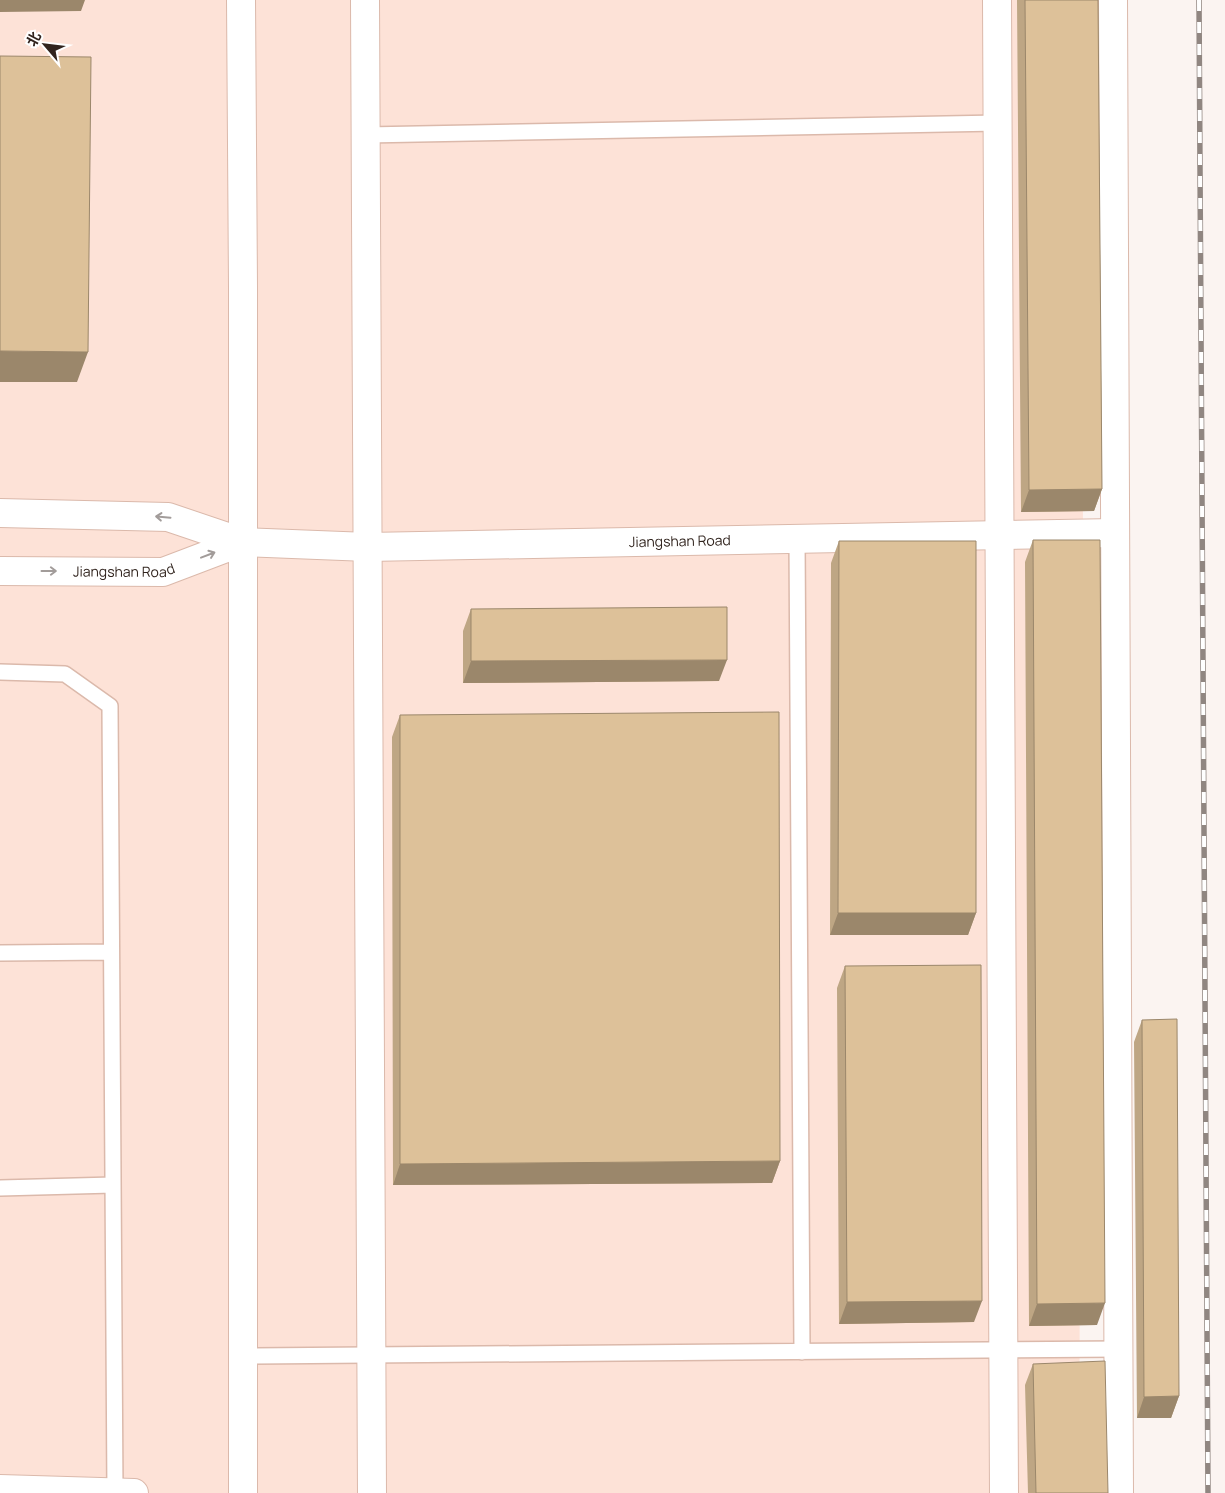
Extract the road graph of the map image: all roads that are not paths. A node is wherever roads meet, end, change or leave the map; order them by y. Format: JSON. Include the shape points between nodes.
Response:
{"nodes":[{"id":1,"x":241,"y":0,"type":"edge"},
{"id":2,"x":365,"y":0,"type":"edge"},
{"id":3,"x":997,"y":0,"type":"edge"},
{"id":4,"x":1113,"y":0,"type":"edge"},
{"id":5,"x":998,"y":123,"type":"junction"},
{"id":6,"x":366,"y":135,"type":"junction"},
{"id":7,"x":0,"y":513,"type":"edge"},
{"id":8,"x":1115,"y":533,"type":"junction"},
{"id":9,"x":1000,"y":535,"type":"junction"},
{"id":10,"x":797,"y":539,"type":"junction"},
{"id":11,"x":242,"y":542,"type":"junction"},
{"id":12,"x":368,"y":547,"type":"junction"},
{"id":13,"x":0,"y":571,"type":"edge"},
{"id":14,"x":0,"y":672,"type":"edge"},
{"id":15,"x":112,"y":952,"type":"junction"},
{"id":16,"x":0,"y":953,"type":"edge"},
{"id":17,"x":113,"y":1185,"type":"junction"},
{"id":18,"x":0,"y":1188,"type":"edge"},
{"id":19,"x":1119,"y":1349,"type":"junction"},
{"id":20,"x":1003,"y":1350,"type":"junction"},
{"id":21,"x":802,"y":1352,"type":"junction"},
{"id":22,"x":371,"y":1355,"type":"junction"},
{"id":23,"x":242,"y":1356,"type":"junction"},
{"id":24,"x":0,"y":1489,"type":"edge"},
{"id":25,"x":115,"y":1493,"type":"edge"},
{"id":26,"x":134,"y":1493,"type":"edge"},
{"id":27,"x":242,"y":1493,"type":"edge"},
{"id":28,"x":372,"y":1493,"type":"edge"},
{"id":29,"x":1004,"y":1493,"type":"edge"},
{"id":30,"x":1119,"y":1493,"type":"edge"}],
"edges":[{"from":1,"to":11,"type":"street"},
{"from":2,"to":6,"type":"street"},
{"from":3,"to":5,"type":"street"},
{"from":4,"to":8,"type":"street"},
{"from":5,"to":6,"type":"lane"},
{"from":5,"to":9,"type":"street"},
{"from":6,"to":12,"type":"street"},
{"from":11,"to":7,"type":"street","name":"Jiangshan Road","one_way":true,"via":[[168,517]]},
{"from":8,"to":9,"type":"street","name":"Jiangshan Road"},
{"from":8,"to":19,"type":"street"},
{"from":9,"to":10,"type":"street","name":"Jiangshan Road"},
{"from":9,"to":20,"type":"street"},
{"from":10,"to":12,"type":"street","name":"Jiangshan Road"},
{"from":10,"to":21,"type":"lane"},
{"from":11,"to":12,"type":"street","name":"Jiangshan Road"},
{"from":13,"to":11,"type":"street","name":"Jiangshan Road","one_way":true,"via":[[163,572]]},
{"from":11,"to":23,"type":"street"},
{"from":12,"to":22,"type":"street"},
{"from":14,"to":15,"type":"lane","via":[[64,674],[110,706]]},
{"from":15,"to":16,"type":"lane"},
{"from":15,"to":17,"type":"lane"},
{"from":17,"to":18,"type":"lane"},
{"from":17,"to":25,"type":"lane"},
{"from":19,"to":20,"type":"lane"},
{"from":19,"to":30,"type":"street"},
{"from":20,"to":21,"type":"lane"},
{"from":20,"to":29,"type":"street"},
{"from":21,"to":22,"type":"lane"},
{"from":22,"to":23,"type":"lane"},
{"from":22,"to":28,"type":"street"},
{"from":23,"to":27,"type":"street"},
{"from":24,"to":25,"type":"street"},
{"from":25,"to":26,"type":"street"}]}
